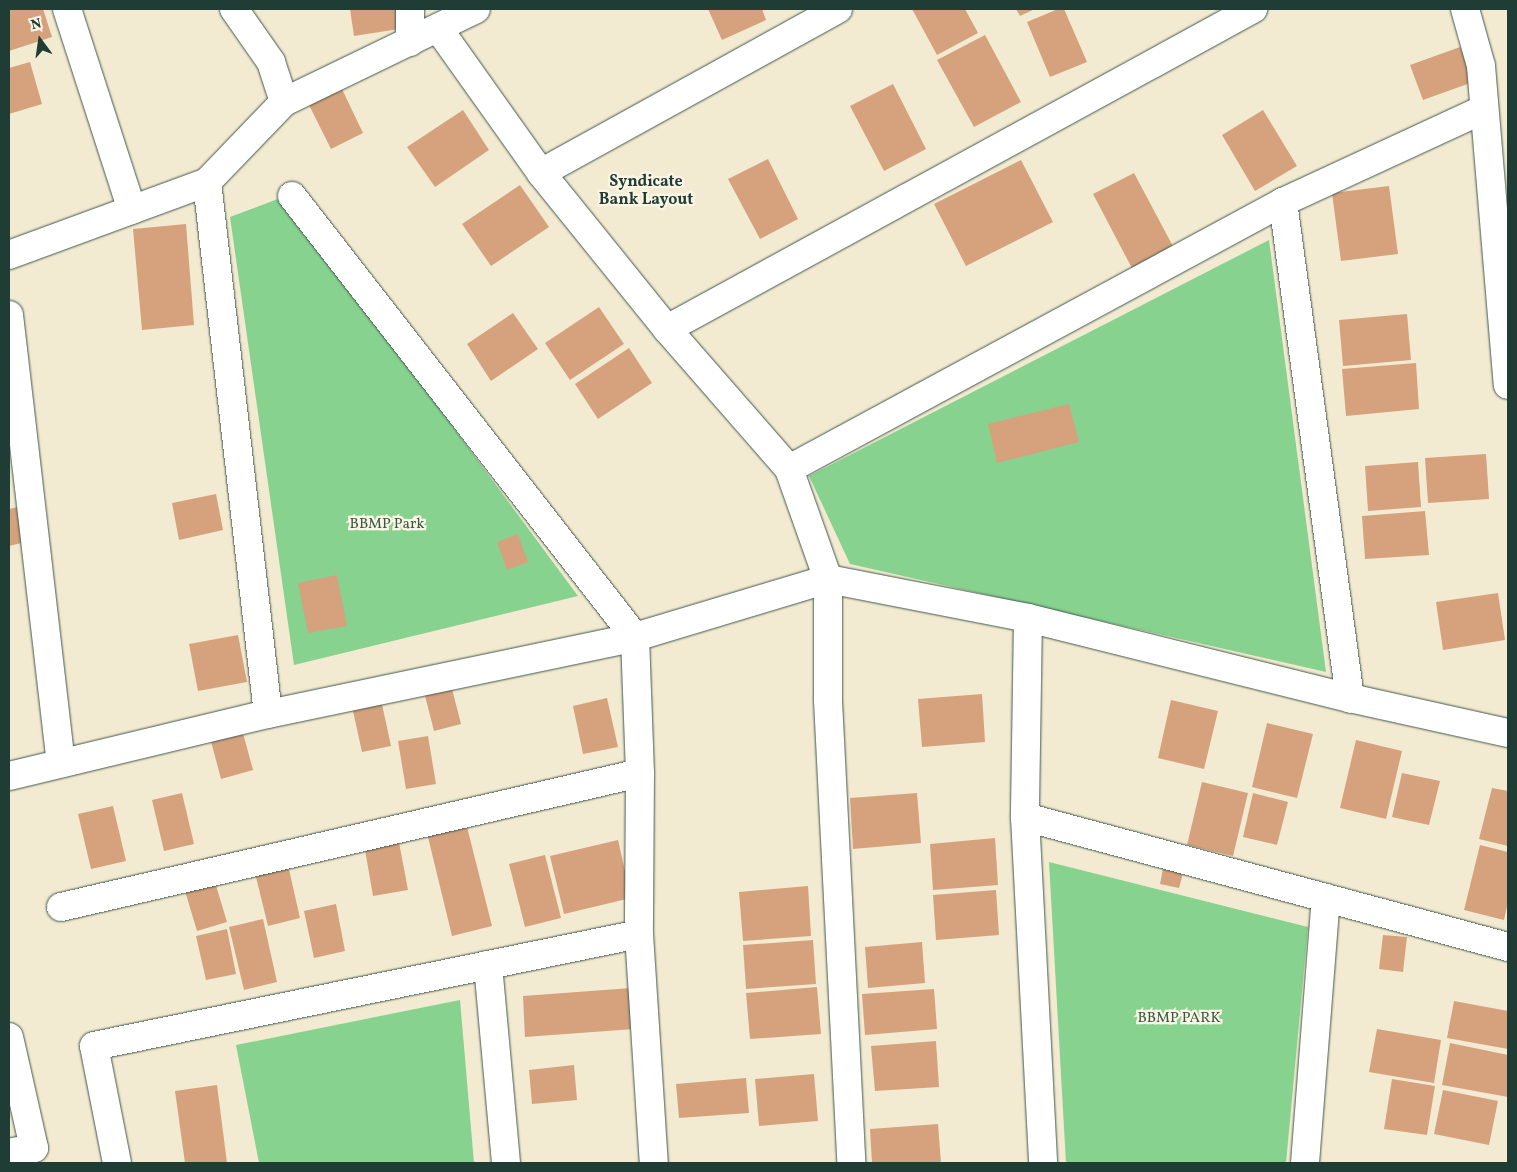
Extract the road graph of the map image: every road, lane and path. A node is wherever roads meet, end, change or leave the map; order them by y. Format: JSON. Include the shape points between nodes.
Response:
{"nodes":[{"id":1,"x":67,"y":9,"type":"edge"},
{"id":2,"x":234,"y":9,"type":"edge"},
{"id":3,"x":260,"y":9,"type":"edge"},
{"id":4,"x":410,"y":9,"type":"edge"},
{"id":5,"x":476,"y":9,"type":"edge"},
{"id":6,"x":838,"y":9,"type":"edge"},
{"id":7,"x":1253,"y":9,"type":"edge"},
{"id":8,"x":1465,"y":9,"type":"edge"},
{"id":9,"x":438,"y":28,"type":"junction"},
{"id":10,"x":410,"y":42,"type":"junction"},
{"id":11,"x":262,"y":48,"type":"junction"},
{"id":12,"x":284,"y":102,"type":"junction"},
{"id":13,"x":1482,"y":110,"type":"junction"},
{"id":14,"x":542,"y":173,"type":"junction"},
{"id":15,"x":207,"y":182,"type":"junction"},
{"id":16,"x":292,"y":196,"type":"dead end"},
{"id":17,"x":1283,"y":202,"type":"junction"},
{"id":18,"x":132,"y":210,"type":"junction"},
{"id":19,"x":9,"y":255,"type":"edge"},
{"id":20,"x":9,"y":315,"type":"edge"},
{"id":21,"x":667,"y":329,"type":"junction"},
{"id":22,"x":1508,"y":385,"type":"edge"},
{"id":23,"x":790,"y":469,"type":"junction"},
{"id":24,"x":828,"y":579,"type":"junction"},
{"id":25,"x":1028,"y":618,"type":"junction"},
{"id":26,"x":635,"y":637,"type":"junction"},
{"id":27,"x":1350,"y":698,"type":"junction"},
{"id":28,"x":268,"y":714,"type":"junction"},
{"id":29,"x":1508,"y":733,"type":"edge"},
{"id":30,"x":61,"y":763,"type":"junction"},
{"id":31,"x":640,"y":773,"type":"junction"},
{"id":32,"x":9,"y":776,"type":"edge"},
{"id":33,"x":1026,"y":817,"type":"junction"},
{"id":34,"x":1326,"y":898,"type":"junction"},
{"id":35,"x":61,"y":907,"type":"dead end"},
{"id":36,"x":639,"y":934,"type":"junction"},
{"id":37,"x":1508,"y":947,"type":"edge"},
{"id":38,"x":488,"y":965,"type":"junction"},
{"id":39,"x":9,"y":1037,"type":"edge"},
{"id":40,"x":9,"y":1153,"type":"edge"},
{"id":41,"x":117,"y":1163,"type":"edge"},
{"id":42,"x":506,"y":1163,"type":"edge"},
{"id":43,"x":654,"y":1163,"type":"edge"},
{"id":44,"x":851,"y":1163,"type":"edge"},
{"id":45,"x":1043,"y":1163,"type":"edge"},
{"id":46,"x":1305,"y":1163,"type":"edge"}],
"edges":[{"from":1,"to":18,"type":"street"},
{"from":2,"to":11,"type":"street"},
{"from":3,"to":11,"type":"street"},
{"from":4,"to":10,"type":"street"},
{"from":5,"to":9,"type":"street"},
{"from":6,"to":14,"type":"street"},
{"from":7,"to":21,"type":"street"},
{"from":8,"to":13,"type":"street","via":[[1481,66]]},
{"from":9,"to":10,"type":"street"},
{"from":9,"to":14,"type":"street"},
{"from":10,"to":12,"type":"street"},
{"from":11,"to":12,"type":"street","via":[[271,62]]},
{"from":12,"to":15,"type":"street"},
{"from":13,"to":17,"type":"street"},
{"from":13,"to":22,"type":"street"},
{"from":14,"to":21,"type":"street"},
{"from":15,"to":18,"type":"street"},
{"from":15,"to":28,"type":"street"},
{"from":16,"to":26,"type":"street"},
{"from":17,"to":23,"type":"street"},
{"from":17,"to":27,"type":"street"},
{"from":18,"to":19,"type":"street"},
{"from":20,"to":30,"type":"street"},
{"from":21,"to":23,"type":"street"},
{"from":23,"to":24,"type":"street"},
{"from":24,"to":25,"type":"street"},
{"from":24,"to":26,"type":"street"},
{"from":24,"to":44,"type":"street","via":[[828,701]]},
{"from":25,"to":27,"type":"street"},
{"from":25,"to":33,"type":"street"},
{"from":26,"to":28,"type":"street"},
{"from":26,"to":31,"type":"street"},
{"from":27,"to":29,"type":"street"},
{"from":28,"to":30,"type":"street"},
{"from":30,"to":32,"type":"street"},
{"from":31,"to":35,"type":"street"},
{"from":31,"to":36,"type":"street"},
{"from":33,"to":34,"type":"street"},
{"from":33,"to":45,"type":"street"},
{"from":34,"to":37,"type":"street"},
{"from":34,"to":46,"type":"street"},
{"from":36,"to":38,"type":"street"},
{"from":36,"to":43,"type":"street"},
{"from":38,"to":41,"type":"street","via":[[94,1046]]},
{"from":38,"to":42,"type":"street"},
{"from":39,"to":40,"type":"street","via":[[34,1148]]}]}
